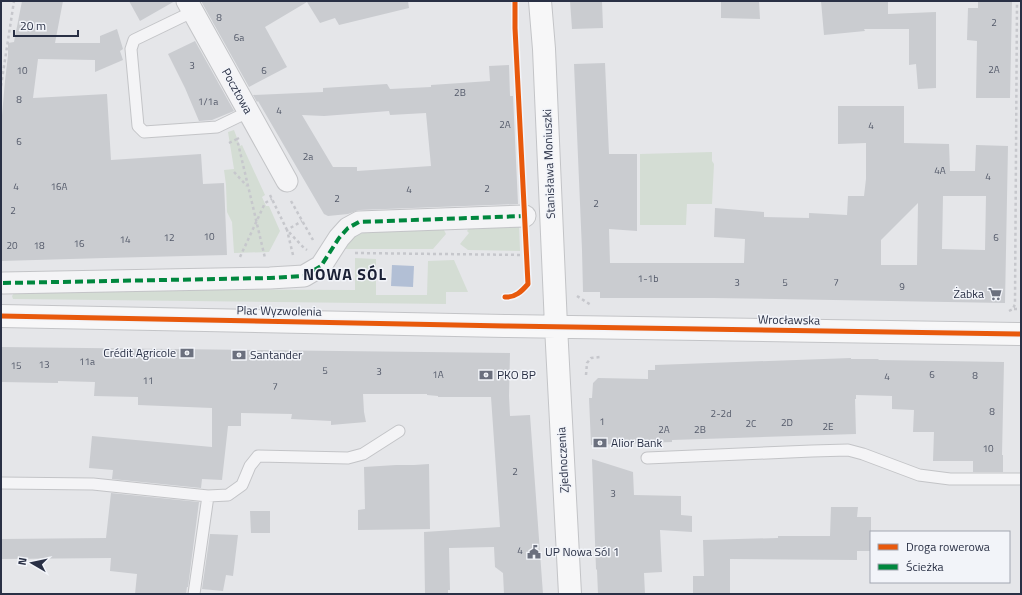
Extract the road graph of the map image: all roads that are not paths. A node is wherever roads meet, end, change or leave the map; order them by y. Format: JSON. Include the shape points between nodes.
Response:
{"nodes":[{"id":1,"x":540,"y":1,"type":"edge"},
{"id":2,"x":190,"y":6,"type":"edge"},
{"id":3,"x":248,"y":112,"type":"junction"},
{"id":4,"x":287,"y":181,"type":"dead end"},
{"id":5,"x":525,"y":216,"type":"road end"},
{"id":6,"x":4,"y":283,"type":"dead end"},
{"id":7,"x":1,"y":316,"type":"edge"},
{"id":8,"x":556,"y":326,"type":"junction"},
{"id":9,"x":1021,"y":334,"type":"edge"},
{"id":10,"x":399,"y":431,"type":"dead end"},
{"id":11,"x":647,"y":458,"type":"dead end"},
{"id":12,"x":1021,"y":479,"type":"edge"},
{"id":13,"x":1,"y":483,"type":"edge"},
{"id":14,"x":208,"y":496,"type":"junction"},
{"id":15,"x":194,"y":594,"type":"edge"},
{"id":16,"x":570,"y":594,"type":"edge"}],
"edges":[{"from":1,"to":8,"type":"street","name":"Stanisława Moniuszki"},
{"from":2,"to":3,"type":"street","name":"Pocztowa"},
{"from":2,"to":3,"type":"lane","via":[[134,40],[131,49],[138,126],[144,132],[217,127]]},
{"from":3,"to":4,"type":"street","name":"Pocztowa"},
{"from":5,"to":6,"type":"street","via":[[360,222],[348,228],[339,238],[321,266],[304,276]]},
{"from":7,"to":8,"type":"street","name":"Plac Wyzwolenia"},
{"from":8,"to":9,"type":"street","name":"Wrocławska"},
{"from":8,"to":16,"type":"street","name":"Zjednoczenia"},
{"from":10,"to":14,"type":"lane","via":[[363,454],[348,458],[258,456],[250,466],[242,485],[228,495]]},
{"from":11,"to":12,"type":"lane","via":[[848,450],[919,475],[950,479]]},
{"from":13,"to":14,"type":"lane","via":[[93,484]]},
{"from":14,"to":15,"type":"lane"}]}
